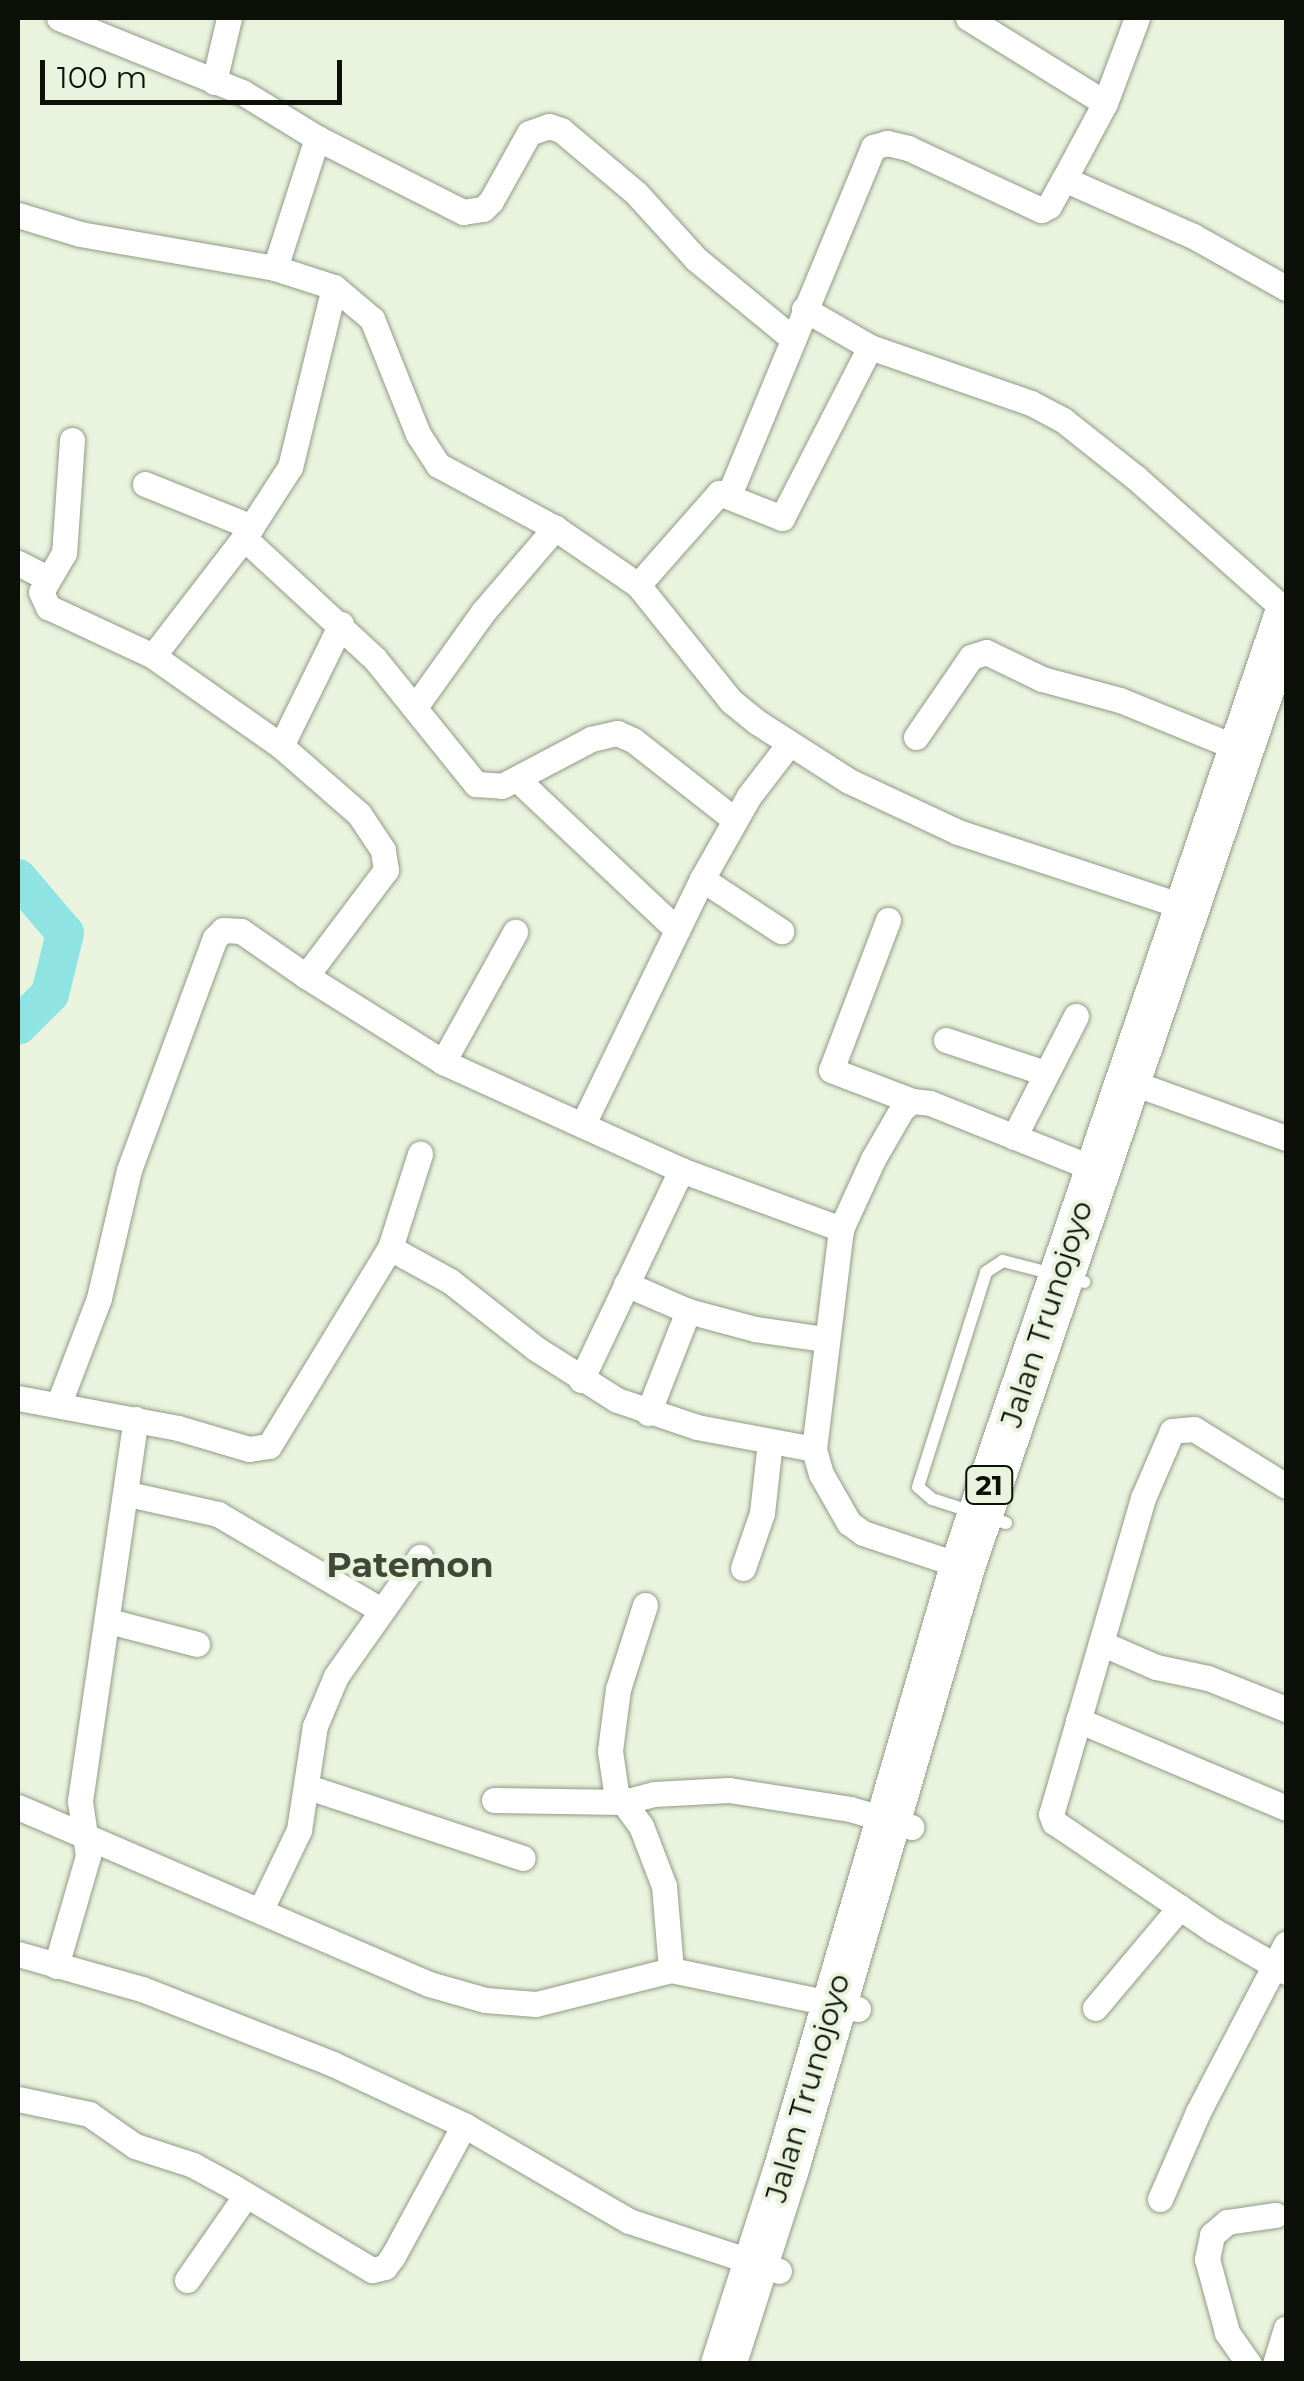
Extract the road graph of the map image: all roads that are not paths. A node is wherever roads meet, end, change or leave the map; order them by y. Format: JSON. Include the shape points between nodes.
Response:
{"nodes":[{"id":1,"x":59,"y":18,"type":"edge"},
{"id":2,"x":229,"y":18,"type":"edge"},
{"id":3,"x":968,"y":18,"type":"edge"},
{"id":4,"x":1137,"y":18,"type":"edge"},
{"id":5,"x":214,"y":82,"type":"junction"},
{"id":6,"x":1105,"y":103,"type":"junction"},
{"id":7,"x":317,"y":138,"type":"junction"},
{"id":8,"x":1064,"y":178,"type":"junction"},
{"id":9,"x":18,"y":215,"type":"edge"},
{"id":10,"x":274,"y":268,"type":"junction"},
{"id":11,"x":334,"y":287,"type":"junction"},
{"id":12,"x":1286,"y":288,"type":"edge"},
{"id":13,"x":804,"y":309,"type":"junction"},
{"id":14,"x":792,"y":338,"type":"junction"},
{"id":15,"x":870,"y":347,"type":"junction"},
{"id":16,"x":72,"y":440,"type":"dead end"},
{"id":17,"x":146,"y":484,"type":"dead end"},
{"id":18,"x":729,"y":495,"type":"junction"},
{"id":19,"x":555,"y":528,"type":"junction"},
{"id":20,"x":248,"y":533,"type":"junction"},
{"id":21,"x":18,"y":563,"type":"edge"},
{"id":22,"x":46,"y":577,"type":"junction"},
{"id":23,"x":638,"y":585,"type":"junction"},
{"id":24,"x":1286,"y":614,"type":"edge"},
{"id":25,"x":341,"y":624,"type":"junction"},
{"id":26,"x":154,"y":656,"type":"junction"},
{"id":27,"x":1286,"y":688,"type":"edge"},
{"id":28,"x":414,"y":707,"type":"junction"},
{"id":29,"x":916,"y":737,"type":"dead end"},
{"id":30,"x":789,"y":744,"type":"junction"},
{"id":31,"x":281,"y":746,"type":"junction"},
{"id":32,"x":1240,"y":749,"type":"junction"},
{"id":33,"x":518,"y":779,"type":"junction"},
{"id":34,"x":735,"y":820,"type":"junction"},
{"id":35,"x":702,"y":879,"type":"junction"},
{"id":36,"x":1185,"y":906,"type":"junction"},
{"id":37,"x":888,"y":920,"type":"dead end"},
{"id":38,"x":677,"y":930,"type":"junction"},
{"id":39,"x":781,"y":931,"type":"dead end"},
{"id":40,"x":515,"y":932,"type":"dead end"},
{"id":41,"x":306,"y":976,"type":"junction"},
{"id":42,"x":1076,"y":1016,"type":"dead end"},
{"id":43,"x":946,"y":1040,"type":"dead end"},
{"id":44,"x":443,"y":1062,"type":"junction"},
{"id":45,"x":1045,"y":1073,"type":"junction"},
{"id":46,"x":1138,"y":1084,"type":"junction"},
{"id":47,"x":912,"y":1102,"type":"junction"},
{"id":48,"x":583,"y":1124,"type":"junction"},
{"id":49,"x":1014,"y":1137,"type":"junction"},
{"id":50,"x":1286,"y":1138,"type":"edge"},
{"id":51,"x":420,"y":1154,"type":"dead end"},
{"id":52,"x":1095,"y":1169,"type":"junction"},
{"id":53,"x":681,"y":1170,"type":"junction"},
{"id":54,"x":841,"y":1230,"type":"junction"},
{"id":55,"x":390,"y":1248,"type":"junction"},
{"id":56,"x":1072,"y":1278,"type":"junction"},
{"id":57,"x":626,"y":1284,"type":"junction"},
{"id":58,"x":688,"y":1312,"type":"junction"},
{"id":59,"x":825,"y":1339,"type":"junction"},
{"id":60,"x":581,"y":1380,"type":"junction"},
{"id":61,"x":18,"y":1398,"type":"edge"},
{"id":62,"x":59,"y":1403,"type":"junction"},
{"id":63,"x":648,"y":1413,"type":"junction"},
{"id":64,"x":136,"y":1419,"type":"junction"},
{"id":65,"x":770,"y":1442,"type":"junction"},
{"id":66,"x":814,"y":1450,"type":"junction"},
{"id":67,"x":1286,"y":1486,"type":"edge"},
{"id":68,"x":128,"y":1494,"type":"junction"},
{"id":69,"x":992,"y":1519,"type":"junction"},
{"id":70,"x":420,"y":1558,"type":"dead end"},
{"id":71,"x":962,"y":1566,"type":"junction"},
{"id":72,"x":743,"y":1568,"type":"dead end"},
{"id":73,"x":645,"y":1605,"type":"dead end"},
{"id":74,"x":380,"y":1610,"type":"junction"},
{"id":75,"x":109,"y":1621,"type":"junction"},
{"id":76,"x":1101,"y":1643,"type":"junction"},
{"id":77,"x":198,"y":1644,"type":"dead end"},
{"id":78,"x":1286,"y":1709,"type":"edge"},
{"id":79,"x":1078,"y":1720,"type":"junction"},
{"id":80,"x":308,"y":1787,"type":"junction"},
{"id":81,"x":494,"y":1800,"type":"dead end"},
{"id":82,"x":624,"y":1802,"type":"junction"},
{"id":83,"x":18,"y":1806,"type":"edge"},
{"id":84,"x":1286,"y":1808,"type":"edge"},
{"id":85,"x":898,"y":1822,"type":"junction"},
{"id":86,"x":86,"y":1834,"type":"junction"},
{"id":87,"x":523,"y":1858,"type":"dead end"},
{"id":88,"x":1180,"y":1907,"type":"junction"},
{"id":89,"x":261,"y":1909,"type":"junction"},
{"id":90,"x":18,"y":1954,"type":"edge"},
{"id":91,"x":1282,"y":1961,"type":"edge"},
{"id":92,"x":56,"y":1966,"type":"junction"},
{"id":93,"x":671,"y":1970,"type":"junction"},
{"id":94,"x":844,"y":2006,"type":"junction"},
{"id":95,"x":1095,"y":2008,"type":"dead end"},
{"id":96,"x":18,"y":2099,"type":"edge"},
{"id":97,"x":464,"y":2125,"type":"junction"},
{"id":98,"x":246,"y":2195,"type":"junction"},
{"id":99,"x":1160,"y":2199,"type":"dead end"},
{"id":100,"x":1276,"y":2215,"type":"dead end"},
{"id":101,"x":767,"y":2268,"type":"junction"},
{"id":102,"x":187,"y":2280,"type":"dead end"},
{"id":103,"x":1286,"y":2329,"type":"edge"},
{"id":104,"x":722,"y":2364,"type":"edge"},
{"id":105,"x":748,"y":2364,"type":"edge"},
{"id":106,"x":1249,"y":2364,"type":"edge"},
{"id":107,"x":1275,"y":2364,"type":"edge"}],
"edges":[{"from":1,"to":5,"type":"street"},
{"from":2,"to":5,"type":"street"},
{"from":3,"to":6,"type":"street"},
{"from":4,"to":6,"type":"street"},
{"from":5,"to":7,"type":"street","via":[[273,108]]},
{"from":6,"to":8,"type":"street"},
{"from":7,"to":10,"type":"street"},
{"from":7,"to":14,"type":"street","via":[[452,210],[470,213],[491,200],[530,133],[549,126],[561,130],[625,182],[696,259]]},
{"from":8,"to":12,"type":"street","via":[[1207,243]]},
{"from":8,"to":13,"type":"street","via":[[1041,210],[908,148],[876,145]]},
{"from":9,"to":10,"type":"street","via":[[80,234]]},
{"from":10,"to":11,"type":"street"},
{"from":11,"to":19,"type":"street","via":[[372,320],[418,434],[438,465]]},
{"from":11,"to":20,"type":"street","via":[[290,466]]},
{"from":13,"to":14,"type":"street"},
{"from":13,"to":15,"type":"street"},
{"from":14,"to":18,"type":"street"},
{"from":15,"to":18,"type":"street","via":[[782,518]]},
{"from":15,"to":24,"type":"street","via":[[1063,420],[1136,476]]},
{"from":16,"to":22,"type":"street","via":[[64,552]]},
{"from":17,"to":20,"type":"street"},
{"from":18,"to":23,"type":"street","via":[[716,496]]},
{"from":19,"to":23,"type":"street"},
{"from":19,"to":28,"type":"street","via":[[482,612]]},
{"from":20,"to":25,"type":"street"},
{"from":20,"to":26,"type":"street"},
{"from":21,"to":22,"type":"street"},
{"from":22,"to":26,"type":"street","via":[[41,598],[48,606]]},
{"from":23,"to":30,"type":"street","via":[[730,700]]},
{"from":24,"to":32,"type":"highway","name":"Jalan Trunojoyo","number":"21"},
{"from":25,"to":28,"type":"street"},
{"from":25,"to":31,"type":"street"},
{"from":26,"to":31,"type":"street"},
{"from":27,"to":46,"type":"highway","name":"Jalan Trunojoyo","number":"21"},
{"from":28,"to":33,"type":"street","via":[[476,784],[496,788]]},
{"from":29,"to":32,"type":"street","via":[[971,658],[986,652],[1042,679],[1092,690]]},
{"from":30,"to":34,"type":"street"},
{"from":30,"to":36,"type":"street","via":[[849,782],[958,832]]},
{"from":31,"to":41,"type":"street","via":[[359,814],[386,860],[381,880]]},
{"from":32,"to":36,"type":"highway","name":"Jalan Trunojoyo","number":"21"},
{"from":33,"to":34,"type":"street","via":[[617,733]]},
{"from":33,"to":38,"type":"street"},
{"from":34,"to":35,"type":"street"},
{"from":35,"to":38,"type":"street"},
{"from":35,"to":39,"type":"street"},
{"from":36,"to":46,"type":"highway","name":"Jalan Trunojoyo","number":"21"},
{"from":37,"to":47,"type":"street","via":[[831,1070]]},
{"from":38,"to":48,"type":"street"},
{"from":40,"to":44,"type":"street"},
{"from":41,"to":44,"type":"street"},
{"from":41,"to":62,"type":"street","via":[[241,931],[228,929],[215,938],[129,1170],[99,1298]]},
{"from":42,"to":45,"type":"street"},
{"from":43,"to":45,"type":"street"},
{"from":44,"to":48,"type":"street"},
{"from":45,"to":49,"type":"street"},
{"from":46,"to":50,"type":"street"},
{"from":46,"to":52,"type":"highway","name":"Jalan Trunojoyo","number":"21"},
{"from":46,"to":56,"type":"highway","name":"Jalan Trunojoyo","number":"21"},
{"from":47,"to":49,"type":"street"},
{"from":47,"to":54,"type":"street","via":[[873,1159]]},
{"from":48,"to":53,"type":"street"},
{"from":49,"to":52,"type":"street"},
{"from":51,"to":55,"type":"street"},
{"from":52,"to":56,"type":"highway","name":"Jalan Trunojoyo","number":"21"},
{"from":53,"to":54,"type":"street"},
{"from":53,"to":57,"type":"street"},
{"from":54,"to":59,"type":"street"},
{"from":55,"to":60,"type":"street","via":[[450,1281]]},
{"from":55,"to":64,"type":"street","via":[[269,1446],[233,1446]]},
{"from":56,"to":69,"type":"highway","name":"Jalan Trunojoyo","number":"21"},
{"from":56,"to":69,"type":"lane","via":[[1003,1261],[986,1272],[918,1488],[932,1500]]},
{"from":57,"to":58,"type":"street"},
{"from":57,"to":60,"type":"street"},
{"from":58,"to":59,"type":"street"},
{"from":58,"to":63,"type":"street"},
{"from":59,"to":66,"type":"street"},
{"from":60,"to":63,"type":"street"},
{"from":61,"to":62,"type":"street"},
{"from":62,"to":64,"type":"street"},
{"from":63,"to":65,"type":"street"},
{"from":64,"to":68,"type":"street"},
{"from":65,"to":66,"type":"street"},
{"from":65,"to":72,"type":"street","via":[[762,1513]]},
{"from":66,"to":71,"type":"street","via":[[849,1523]]},
{"from":67,"to":76,"type":"street","via":[[1194,1429],[1172,1430],[1143,1498]]},
{"from":68,"to":74,"type":"street","via":[[218,1514]]},
{"from":68,"to":75,"type":"street"},
{"from":69,"to":71,"type":"highway","name":"Jalan Trunojoyo","number":"21"},
{"from":69,"to":85,"type":"highway","name":"Jalan Trunojoyo","number":"21"},
{"from":70,"to":74,"type":"street"},
{"from":71,"to":85,"type":"highway","name":"Jalan Trunojoyo","number":"21"},
{"from":73,"to":82,"type":"street","via":[[611,1719],[612,1780]]},
{"from":74,"to":80,"type":"street","via":[[344,1662],[315,1726]]},
{"from":75,"to":77,"type":"street"},
{"from":75,"to":86,"type":"street","via":[[80,1801]]},
{"from":76,"to":78,"type":"street","via":[[1156,1668],[1208,1678]]},
{"from":76,"to":79,"type":"street"},
{"from":79,"to":84,"type":"street"},
{"from":79,"to":88,"type":"street","via":[[1052,1818]]},
{"from":80,"to":87,"type":"street"},
{"from":80,"to":89,"type":"street","via":[[299,1830]]},
{"from":81,"to":82,"type":"street"},
{"from":82,"to":85,"type":"street","via":[[729,1790]]},
{"from":82,"to":93,"type":"street","via":[[641,1826],[664,1886]]},
{"from":83,"to":86,"type":"street"},
{"from":85,"to":94,"type":"highway","name":"Jalan Trunojoyo","number":"21"},
{"from":86,"to":89,"type":"street"},
{"from":86,"to":92,"type":"street","via":[[84,1876]]},
{"from":88,"to":91,"type":"street"},
{"from":88,"to":95,"type":"street"},
{"from":89,"to":93,"type":"street","via":[[430,1984],[486,2000],[536,2004]]},
{"from":90,"to":92,"type":"street"},
{"from":91,"to":99,"type":"street","via":[[1198,2112]]},
{"from":92,"to":97,"type":"street","via":[[214,2015]]},
{"from":93,"to":94,"type":"street"},
{"from":94,"to":101,"type":"highway","name":"Jalan Trunojoyo","number":"21"},
{"from":96,"to":98,"type":"street","via":[[88,2114],[135,2146],[193,2165]]},
{"from":97,"to":98,"type":"street","via":[[394,2256],[380,2270]]},
{"from":97,"to":101,"type":"street","via":[[629,2220]]},
{"from":98,"to":102,"type":"street"},
{"from":100,"to":106,"type":"street","via":[[1227,2222],[1212,2235],[1207,2259],[1227,2332]]},
{"from":101,"to":104,"type":"highway","name":"Jalan Trunojoyo","number":"21"},
{"from":101,"to":105,"type":"highway","name":"Jalan Trunojoyo","number":"21"},
{"from":103,"to":107,"type":"street"}]}
